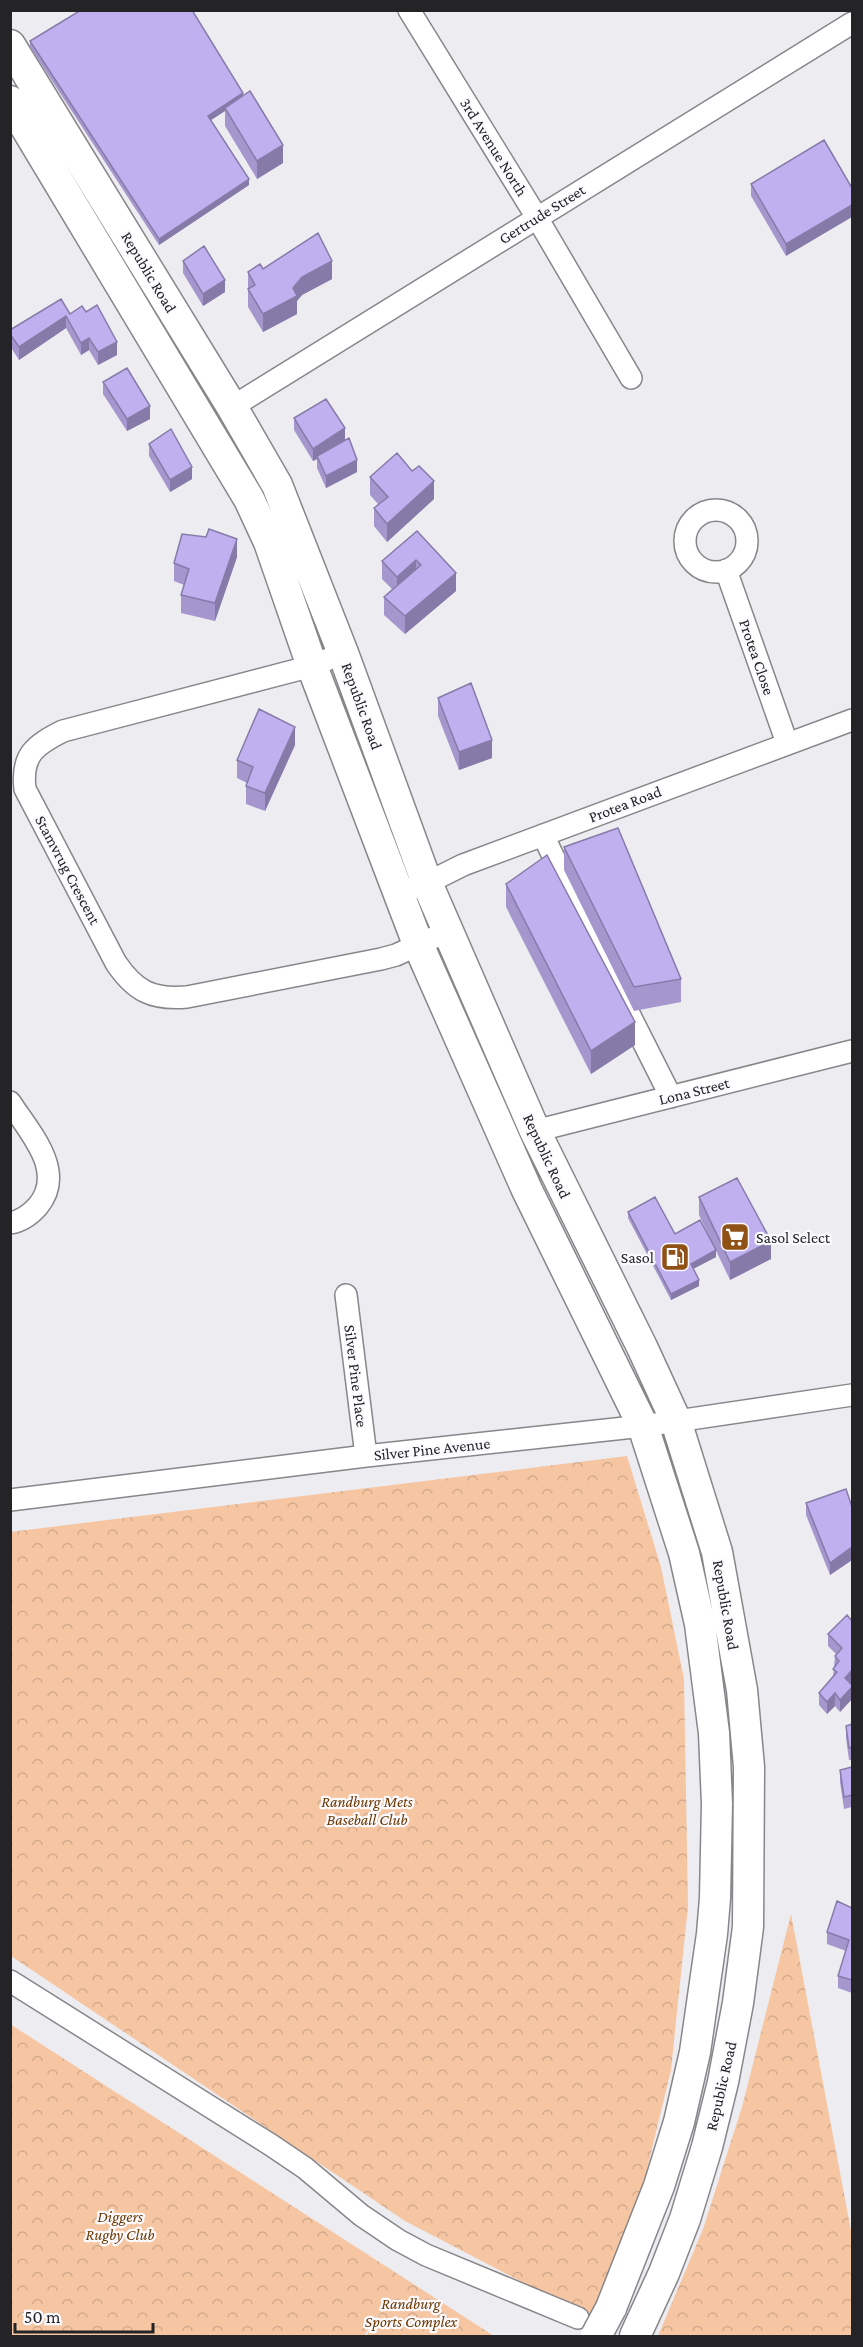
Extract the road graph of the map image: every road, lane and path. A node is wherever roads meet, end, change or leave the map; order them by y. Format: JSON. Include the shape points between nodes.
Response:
{"nodes":[{"id":1,"x":409,"y":10,"type":"edge"},
{"id":2,"x":852,"y":22,"type":"edge"},
{"id":3,"x":10,"y":45,"type":"edge"},
{"id":4,"x":10,"y":101,"type":"edge"},
{"id":5,"x":536,"y":216,"type":"junction"},
{"id":6,"x":631,"y":378,"type":"dead end"},
{"id":7,"x":232,"y":407,"type":"junction"},
{"id":8,"x":726,"y":570,"type":"dead end"},
{"id":9,"x":343,"y":653,"type":"junction"},
{"id":10,"x":312,"y":666,"type":"junction"},
{"id":11,"x":852,"y":720,"type":"edge"},
{"id":12,"x":787,"y":743,"type":"junction"},
{"id":13,"x":543,"y":835,"type":"junction"},
{"id":14,"x":427,"y":883,"type":"junction"},
{"id":15,"x":399,"y":892,"type":"junction"},
{"id":16,"x":448,"y":931,"type":"junction"},
{"id":17,"x":418,"y":944,"type":"junction"},
{"id":18,"x":852,"y":1051,"type":"edge"},
{"id":19,"x":671,"y":1097,"type":"junction"},
{"id":20,"x":10,"y":1102,"type":"edge"},
{"id":21,"x":535,"y":1131,"type":"junction"},
{"id":22,"x":13,"y":1223,"type":"edge"},
{"id":23,"x":346,"y":1295,"type":"dead end"},
{"id":24,"x":852,"y":1395,"type":"edge"},
{"id":25,"x":676,"y":1420,"type":"junction"},
{"id":26,"x":643,"y":1426,"type":"junction"},
{"id":27,"x":366,"y":1456,"type":"junction"},
{"id":28,"x":10,"y":1500,"type":"edge"},
{"id":29,"x":10,"y":1981,"type":"edge"},
{"id":30,"x":587,"y":2327,"type":"edge"},
{"id":31,"x":639,"y":2328,"type":"edge"}],
"edges":[{"from":1,"to":5,"type":"street","name":"3rd Avenue North"},
{"from":2,"to":5,"type":"street","name":"Gertrude Street"},
{"from":3,"to":7,"type":"main road","name":"Republic Road"},
{"from":4,"to":10,"type":"main road","name":"Republic Road","via":[[249,499],[269,542]]},
{"from":5,"to":6,"type":"street","name":"3rd Avenue North"},
{"from":5,"to":7,"type":"street","name":"Gertrude Street"},
{"from":7,"to":9,"type":"main road","name":"Republic Road","via":[[277,485]]},
{"from":8,"to":12,"type":"street","name":"Protea Close"},
{"from":9,"to":10,"type":"street","name":"Stamvrug Crescent"},
{"from":9,"to":14,"type":"main road","name":"Republic Road"},
{"from":10,"to":15,"type":"main road","name":"Republic Road"},
{"from":10,"to":17,"type":"street","name":"Stamvrug Crescent","via":[[63,730],[42,742],[25,762],[25,789],[116,963],[138,988],[154,996],[187,997],[381,959]]},
{"from":11,"to":12,"type":"street","name":"Protea Road"},
{"from":12,"to":13,"type":"street","name":"Protea Road"},
{"from":13,"to":14,"type":"street","name":"Protea Road"},
{"from":13,"to":19,"type":"street"},
{"from":14,"to":15,"type":"street","name":"Protea Road"},
{"from":14,"to":16,"type":"main road","name":"Republic Road"},
{"from":15,"to":17,"type":"main road","name":"Republic Road"},
{"from":16,"to":17,"type":"street","name":"Stamvrug Crescent"},
{"from":16,"to":21,"type":"main road","name":"Republic Road"},
{"from":17,"to":26,"type":"main road","name":"Republic Road","via":[[527,1190]]},
{"from":18,"to":19,"type":"street","name":"Lona Street"},
{"from":19,"to":21,"type":"street","name":"Lona Street"},
{"from":20,"to":22,"type":"street","via":[[48,1162],[50,1174],[40,1204]]},
{"from":21,"to":25,"type":"main road","name":"Republic Road"},
{"from":23,"to":27,"type":"street","name":"Silver Pine Place"},
{"from":24,"to":25,"type":"street","name":"Silver Pine Avenue"},
{"from":25,"to":26,"type":"street","name":"Silver Pine Avenue"},
{"from":25,"to":31,"type":"main road","name":"Republic Road","via":[[717,1552],[742,1690],[749,1767],[748,1927],[738,2003],[707,2147],[685,2219]]},
{"from":26,"to":27,"type":"street","name":"Silver Pine Avenue"},
{"from":26,"to":30,"type":"main road","name":"Republic Road","bridge":true,"via":[[684,1553],[700,1624],[715,1753],[716,1887],[702,2007],[679,2122],[659,2186],[611,2308]]},
{"from":27,"to":28,"type":"street","name":"Silver Pine Avenue"},
{"from":29,"to":30,"type":"street","via":[[272,2145],[361,2216],[398,2240]]}]}
